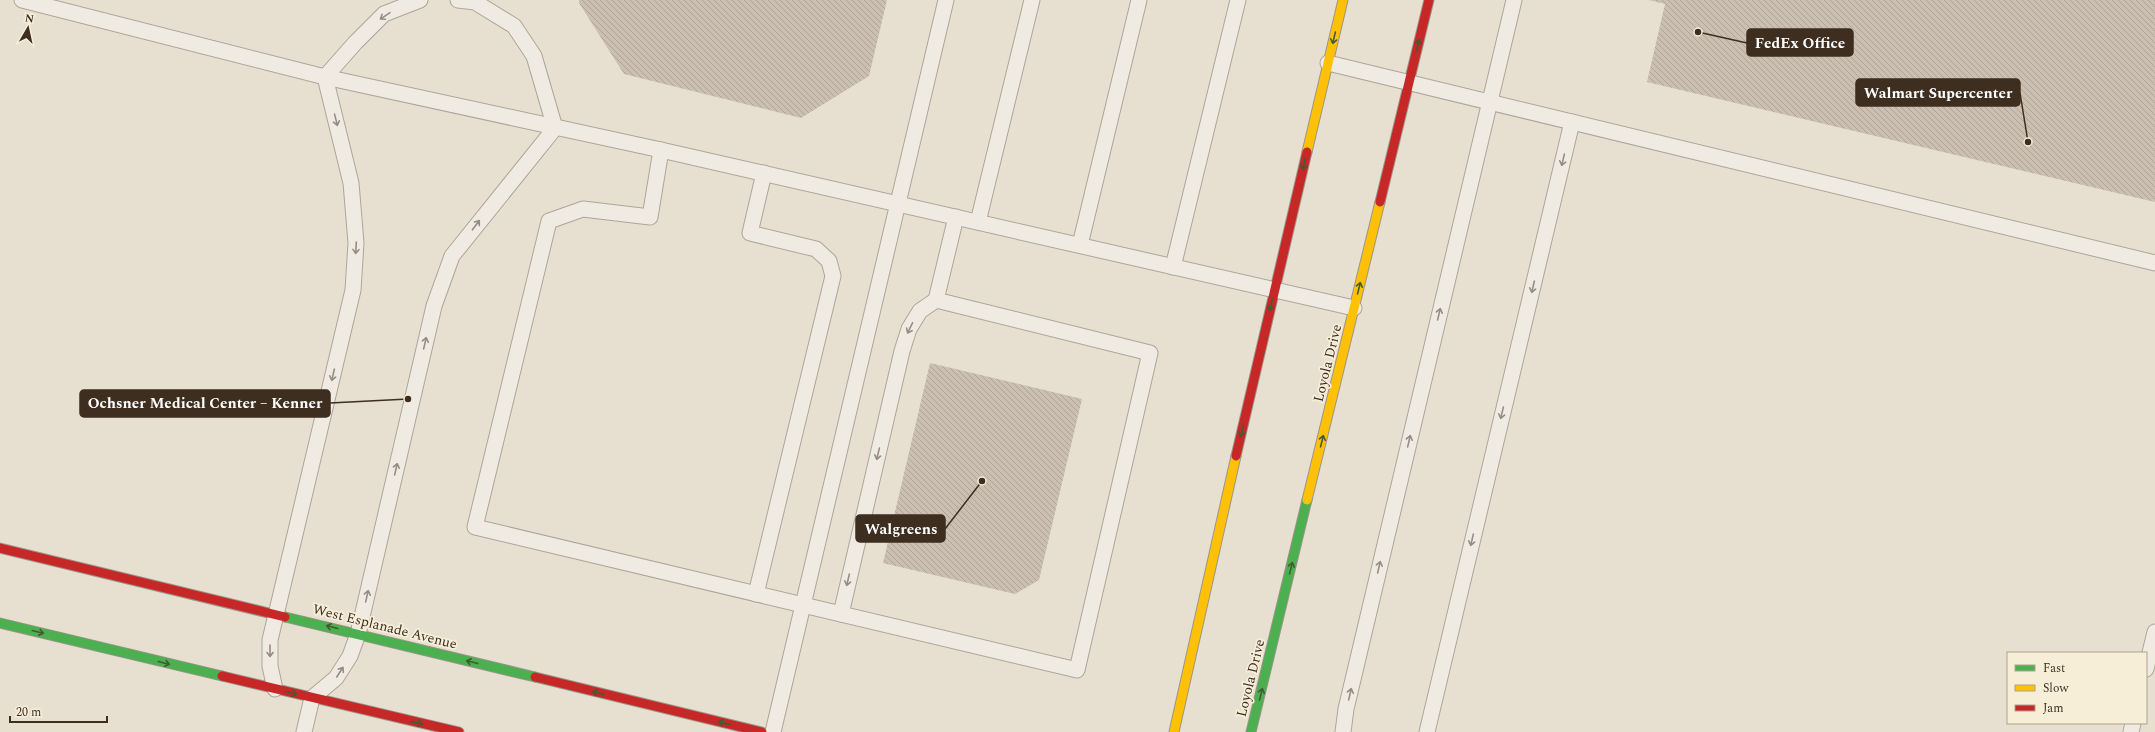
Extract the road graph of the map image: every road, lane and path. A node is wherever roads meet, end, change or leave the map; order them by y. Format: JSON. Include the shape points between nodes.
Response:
{"nodes":[{"id":1,"x":22,"y":0,"type":"edge"},
{"id":2,"x":420,"y":0,"type":"edge"},
{"id":3,"x":458,"y":0,"type":"edge"},
{"id":4,"x":946,"y":0,"type":"edge"},
{"id":5,"x":1032,"y":0,"type":"edge"},
{"id":6,"x":1139,"y":0,"type":"edge"},
{"id":7,"x":1238,"y":0,"type":"edge"},
{"id":8,"x":1343,"y":0,"type":"edge"},
{"id":9,"x":1429,"y":0,"type":"edge"},
{"id":10,"x":1514,"y":0,"type":"edge"},
{"id":11,"x":51,"y":4,"type":"edge"},
{"id":12,"x":1328,"y":63,"type":"junction"},
{"id":13,"x":325,"y":77,"type":"junction"},
{"id":14,"x":1409,"y":83,"type":"junction"},
{"id":15,"x":1490,"y":102,"type":"junction"},
{"id":16,"x":1572,"y":122,"type":"junction"},
{"id":17,"x":555,"y":128,"type":"junction"},
{"id":18,"x":661,"y":150,"type":"junction"},
{"id":19,"x":764,"y":173,"type":"junction"},
{"id":20,"x":898,"y":204,"type":"junction"},
{"id":21,"x":956,"y":217,"type":"junction"},
{"id":22,"x":978,"y":222,"type":"junction"},
{"id":23,"x":1080,"y":245,"type":"junction"},
{"id":24,"x":2155,"y":263,"type":"edge"},
{"id":25,"x":1173,"y":267,"type":"junction"},
{"id":26,"x":1274,"y":289,"type":"junction"},
{"id":27,"x":936,"y":300,"type":"junction"},
{"id":28,"x":1354,"y":308,"type":"junction"},
{"id":29,"x":0,"y":548,"type":"edge"},
{"id":30,"x":756,"y":594,"type":"junction"},
{"id":31,"x":803,"y":605,"type":"junction"},
{"id":32,"x":277,"y":614,"type":"junction"},
{"id":33,"x":841,"y":614,"type":"junction"},
{"id":34,"x":0,"y":623,"type":"edge"},
{"id":35,"x":2155,"y":632,"type":"edge"},
{"id":36,"x":358,"y":634,"type":"junction"},
{"id":37,"x":2147,"y":666,"type":"edge"},
{"id":38,"x":275,"y":689,"type":"junction"},
{"id":39,"x":312,"y":698,"type":"junction"},
{"id":40,"x":304,"y":732,"type":"edge"},
{"id":41,"x":458,"y":732,"type":"edge"},
{"id":42,"x":762,"y":732,"type":"edge"},
{"id":43,"x":773,"y":732,"type":"edge"},
{"id":44,"x":1174,"y":732,"type":"edge"},
{"id":45,"x":1252,"y":732,"type":"edge"},
{"id":46,"x":1343,"y":732,"type":"edge"},
{"id":47,"x":1426,"y":732,"type":"edge"}],
"edges":[{"from":1,"to":11,"type":"lane"},
{"from":2,"to":13,"type":"lane","one_way":true,"via":[[384,14]]},
{"from":3,"to":17,"type":"lane","via":[[475,2],[514,26],[534,56]]},
{"from":4,"to":20,"type":"lane"},
{"from":5,"to":22,"type":"lane"},
{"from":6,"to":23,"type":"lane"},
{"from":7,"to":25,"type":"lane"},
{"from":8,"to":12,"type":"main road","one_way":true},
{"from":14,"to":9,"type":"main road","name":"Loyola Drive","one_way":true},
{"from":10,"to":15,"type":"lane"},
{"from":11,"to":13,"type":"lane"},
{"from":12,"to":14,"type":"lane"},
{"from":12,"to":26,"type":"main road","one_way":true},
{"from":13,"to":17,"type":"lane"},
{"from":13,"to":32,"type":"lane","one_way":true,"via":[[351,183],[356,243],[353,290]]},
{"from":14,"to":15,"type":"lane"},
{"from":28,"to":14,"type":"main road","name":"Loyola Drive","one_way":true},
{"from":15,"to":16,"type":"lane"},
{"from":46,"to":15,"type":"lane","one_way":true,"via":[[1346,709]]},
{"from":16,"to":24,"type":"lane"},
{"from":16,"to":47,"type":"lane","one_way":true},
{"from":17,"to":18,"type":"lane"},
{"from":36,"to":17,"type":"lane","one_way":true,"via":[[434,306],[452,256]]},
{"from":18,"to":19,"type":"lane"},
{"from":18,"to":30,"type":"lane","via":[[650,216],[583,209],[549,221],[475,527]]},
{"from":19,"to":20,"type":"lane"},
{"from":19,"to":30,"type":"lane","via":[[750,233],[816,249],[829,261],[832,276]]},
{"from":20,"to":21,"type":"lane"},
{"from":20,"to":31,"type":"lane"},
{"from":21,"to":22,"type":"lane"},
{"from":21,"to":27,"type":"lane"},
{"from":22,"to":23,"type":"lane"},
{"from":23,"to":25,"type":"lane"},
{"from":25,"to":26,"type":"lane"},
{"from":26,"to":28,"type":"lane"},
{"from":26,"to":44,"type":"main road","one_way":true},
{"from":27,"to":33,"type":"lane","one_way":true,"via":[[920,311],[909,329],[902,351]]},
{"from":27,"to":33,"type":"lane","via":[[1150,353],[1077,670]]},
{"from":45,"to":28,"type":"main road","name":"Loyola Drive","one_way":true},
{"from":29,"to":32,"type":"main road","name":"West Esplanade Avenue"},
{"from":30,"to":31,"type":"lane"},
{"from":31,"to":33,"type":"lane"},
{"from":31,"to":43,"type":"lane"},
{"from":36,"to":32,"type":"main road","name":"West Esplanade Avenue","one_way":true},
{"from":32,"to":38,"type":"lane","one_way":true,"via":[[270,640],[270,666]]},
{"from":34,"to":38,"type":"main road","one_way":true},
{"from":35,"to":37,"type":"lane"},
{"from":39,"to":36,"type":"lane","one_way":true,"via":[[336,678],[350,656]]},
{"from":42,"to":36,"type":"main road","name":"West Esplanade Avenue","one_way":true},
{"from":38,"to":39,"type":"main road","one_way":true},
{"from":39,"to":40,"type":"lane"},
{"from":39,"to":41,"type":"main road","one_way":true}]}
